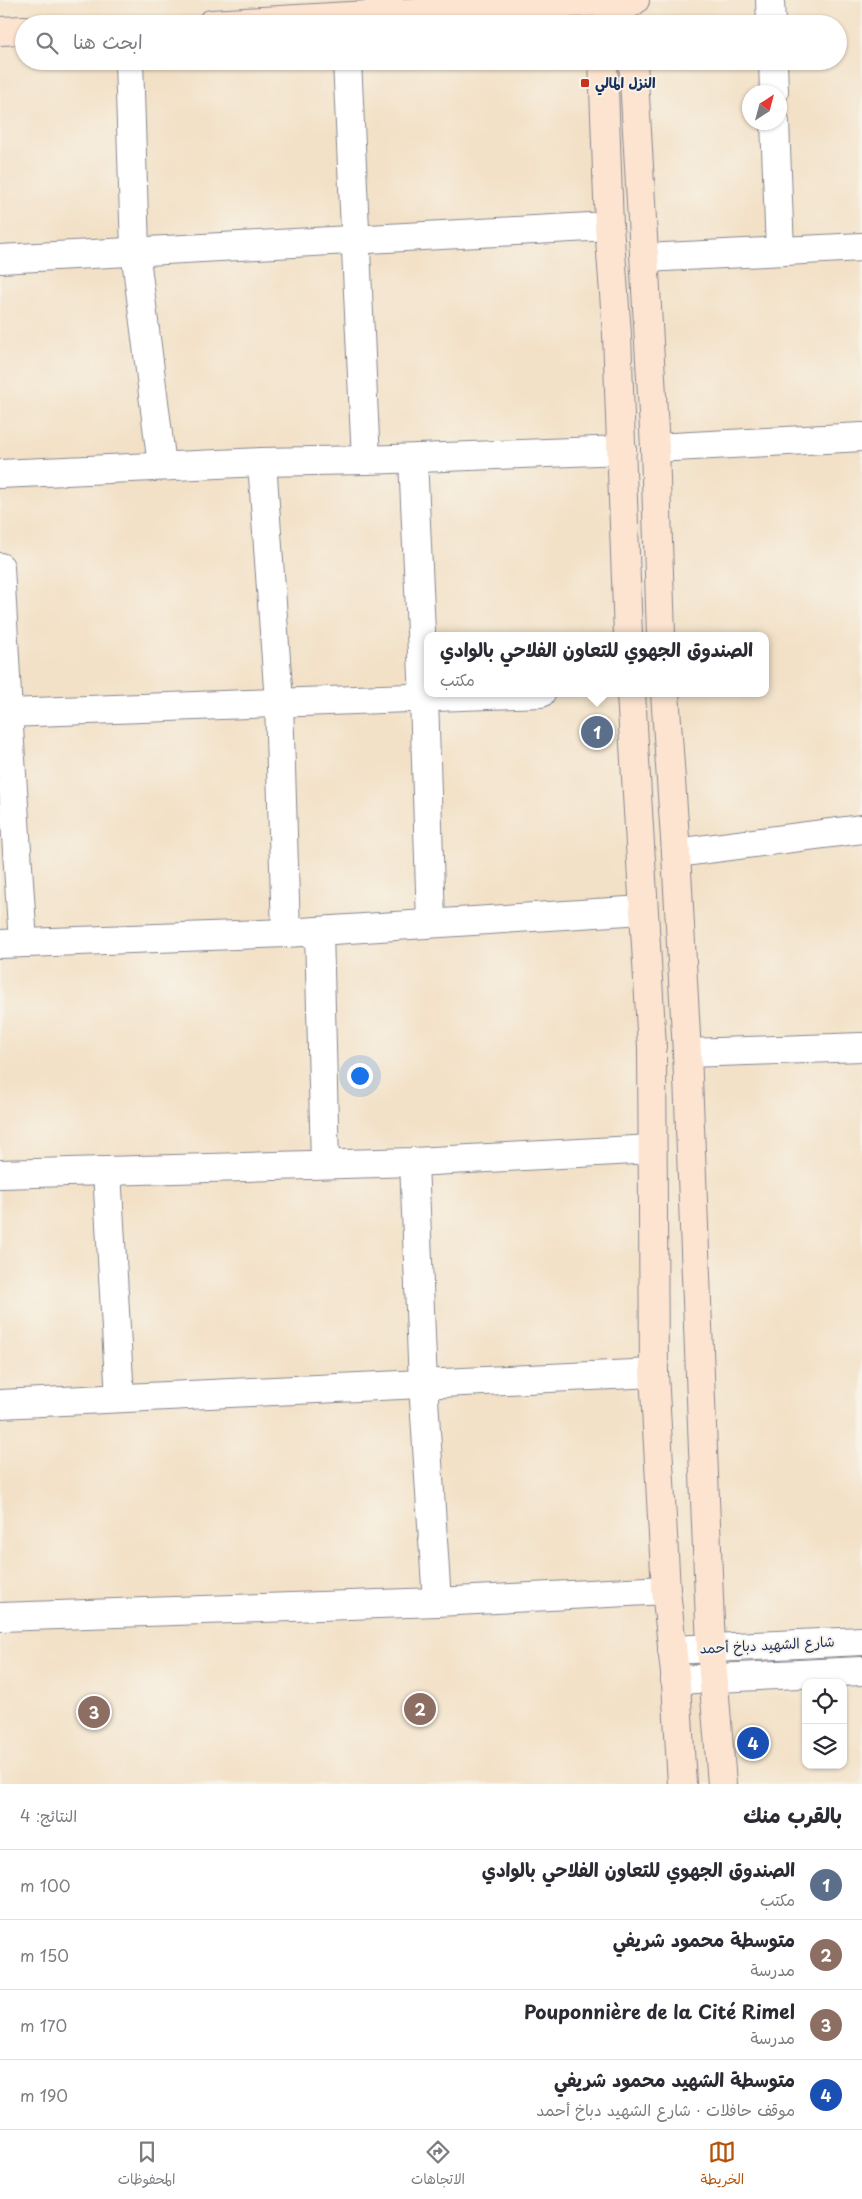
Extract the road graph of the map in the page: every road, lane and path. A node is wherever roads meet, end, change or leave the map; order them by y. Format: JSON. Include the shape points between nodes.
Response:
{"nodes":[{"id":1,"x":770,"y":0,"type":"edge"},
{"id":2,"x":599,"y":8,"type":"edge"},
{"id":3,"x":632,"y":9,"type":"edge"},
{"id":4,"x":451,"y":15,"type":"edge"},
{"id":5,"x":771,"y":15,"type":"edge"},
{"id":6,"x":15,"y":30,"type":"edge"},
{"id":7,"x":0,"y":31,"type":"edge"},
{"id":8,"x":129,"y":70,"type":"edge"},
{"id":9,"x":347,"y":70,"type":"edge"},
{"id":10,"x":603,"y":70,"type":"edge"},
{"id":11,"x":634,"y":70,"type":"edge"},
{"id":12,"x":773,"y":70,"type":"edge"},
{"id":13,"x":774,"y":85,"type":"edge"},
{"id":14,"x":775,"y":130,"type":"edge"},
{"id":15,"x":609,"y":226,"type":"junction"},
{"id":16,"x":355,"y":239,"type":"junction"},
{"id":17,"x":862,"y":247,"type":"edge"},
{"id":18,"x":135,"y":250,"type":"junction"},
{"id":19,"x":780,"y":251,"type":"junction"},
{"id":20,"x":645,"y":258,"type":"junction"},
{"id":21,"x":0,"y":259,"type":"edge"},
{"id":22,"x":862,"y":437,"type":"edge"},
{"id":23,"x":655,"y":448,"type":"junction"},
{"id":24,"x":622,"y":450,"type":"junction"},
{"id":25,"x":413,"y":459,"type":"junction"},
{"id":26,"x":366,"y":460,"type":"junction"},
{"id":27,"x":262,"y":462,"type":"junction"},
{"id":28,"x":162,"y":466,"type":"junction"},
{"id":29,"x":0,"y":474,"type":"edge"},
{"id":30,"x":0,"y":567,"type":"edge"},
{"id":31,"x":628,"y":632,"type":"edge"},
{"id":32,"x":662,"y":632,"type":"edge"},
{"id":33,"x":424,"y":697,"type":"junction"},
{"id":34,"x":631,"y":697,"type":"edge"},
{"id":35,"x":665,"y":697,"type":"edge"},
{"id":36,"x":279,"y":702,"type":"junction"},
{"id":37,"x":4,"y":713,"type":"edge"},
{"id":38,"x":862,"y":829,"type":"edge"},
{"id":39,"x":676,"y":853,"type":"junction"},
{"id":40,"x":643,"y":910,"type":"junction"},
{"id":41,"x":431,"y":923,"type":"junction"},
{"id":42,"x":319,"y":931,"type":"junction"},
{"id":43,"x":286,"y":933,"type":"junction"},
{"id":44,"x":11,"y":944,"type":"edge"},
{"id":45,"x":862,"y":1047,"type":"edge"},
{"id":46,"x":687,"y":1053,"type":"junction"},
{"id":47,"x":652,"y":1149,"type":"junction"},
{"id":48,"x":414,"y":1162,"type":"junction"},
{"id":49,"x":325,"y":1163,"type":"junction"},
{"id":50,"x":107,"y":1172,"type":"junction"},
{"id":51,"x":0,"y":1174,"type":"edge"},
{"id":52,"x":654,"y":1373,"type":"junction"},
{"id":53,"x":424,"y":1384,"type":"junction"},
{"id":54,"x":120,"y":1398,"type":"junction"},
{"id":55,"x":0,"y":1404,"type":"edge"},
{"id":56,"x":666,"y":1590,"type":"junction"},
{"id":57,"x":437,"y":1602,"type":"junction"},
{"id":58,"x":0,"y":1617,"type":"edge"},
{"id":59,"x":862,"y":1641,"type":"edge"},
{"id":60,"x":710,"y":1648,"type":"junction"},
{"id":61,"x":672,"y":1650,"type":"junction"},
{"id":62,"x":862,"y":1671,"type":"edge"},
{"id":63,"x":713,"y":1679,"type":"junction"},
{"id":64,"x":675,"y":1680,"type":"junction"},
{"id":65,"x":682,"y":1784,"type":"edge"},
{"id":66,"x":722,"y":1784,"type":"edge"}],
"edges":[{"from":1,"to":5,"type":"street"},
{"from":2,"to":3,"type":"main road"},
{"from":2,"to":4,"type":"main road"},
{"from":6,"to":7,"type":"main road"},
{"from":8,"to":18,"type":"street"},
{"from":9,"to":16,"type":"street"},
{"from":10,"to":15,"type":"main road"},
{"from":11,"to":20,"type":"main road"},
{"from":12,"to":13,"type":"street"},
{"from":14,"to":19,"type":"street"},
{"from":15,"to":16,"type":"street"},
{"from":15,"to":24,"type":"main road"},
{"from":16,"to":18,"type":"street"},
{"from":16,"to":26,"type":"street"},
{"from":17,"to":19,"type":"street"},
{"from":18,"to":21,"type":"street"},
{"from":18,"to":28,"type":"street"},
{"from":19,"to":20,"type":"street"},
{"from":20,"to":23,"type":"main road"},
{"from":22,"to":23,"type":"street"},
{"from":23,"to":32,"type":"main road"},
{"from":24,"to":25,"type":"street"},
{"from":24,"to":31,"type":"main road"},
{"from":25,"to":26,"type":"street"},
{"from":25,"to":33,"type":"street"},
{"from":26,"to":27,"type":"street"},
{"from":27,"to":28,"type":"street"},
{"from":27,"to":36,"type":"street"},
{"from":28,"to":29,"type":"street"},
{"from":30,"to":37,"type":"street"},
{"from":33,"to":36,"type":"street"},
{"from":33,"to":41,"type":"street"},
{"from":34,"to":40,"type":"main road"},
{"from":35,"to":39,"type":"main road"},
{"from":36,"to":37,"type":"street"},
{"from":36,"to":43,"type":"street"},
{"from":37,"to":44,"type":"street"},
{"from":38,"to":39,"type":"street"},
{"from":39,"to":46,"type":"main road"},
{"from":40,"to":41,"type":"street"},
{"from":40,"to":47,"type":"main road","via":[[652,1047]]},
{"from":41,"to":42,"type":"street"},
{"from":42,"to":43,"type":"street"},
{"from":42,"to":49,"type":"street"},
{"from":43,"to":44,"type":"street"},
{"from":45,"to":46,"type":"street"},
{"from":46,"to":60,"type":"main road"},
{"from":47,"to":48,"type":"street"},
{"from":47,"to":52,"type":"main road"},
{"from":48,"to":49,"type":"street"},
{"from":48,"to":53,"type":"street"},
{"from":49,"to":50,"type":"street"},
{"from":50,"to":51,"type":"street"},
{"from":50,"to":54,"type":"street"},
{"from":52,"to":53,"type":"street"},
{"from":52,"to":56,"type":"main road"},
{"from":53,"to":54,"type":"street"},
{"from":53,"to":57,"type":"street"},
{"from":54,"to":55,"type":"street"},
{"from":56,"to":57,"type":"street"},
{"from":56,"to":61,"type":"main road"},
{"from":57,"to":58,"type":"street"},
{"from":59,"to":60,"type":"street","name":"شارع الشهيد دباخ أحمد"},
{"from":60,"to":61,"type":"street","name":"شارع الشهيد دباخ أحمد"},
{"from":60,"to":63,"type":"main road"},
{"from":61,"to":64,"type":"main road"},
{"from":62,"to":63,"type":"street"},
{"from":63,"to":64,"type":"street"},
{"from":63,"to":66,"type":"main road"},
{"from":64,"to":65,"type":"main road"}]}
